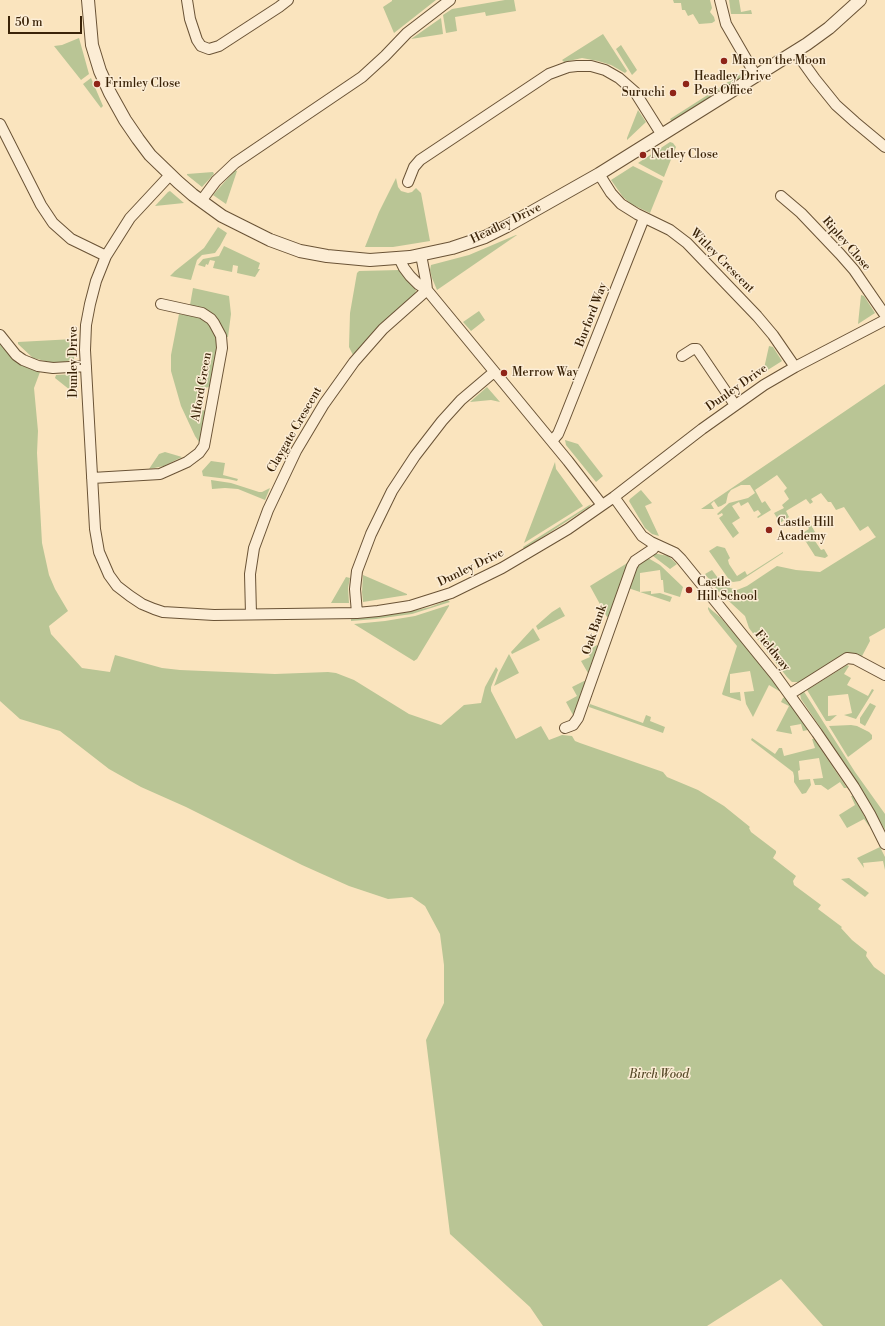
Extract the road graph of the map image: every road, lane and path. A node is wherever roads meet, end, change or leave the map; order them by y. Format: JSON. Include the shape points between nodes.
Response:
{"nodes":[{"id":1,"x":88,"y":0,"type":"edge"},
{"id":2,"x":186,"y":0,"type":"edge"},
{"id":3,"x":288,"y":0,"type":"edge"},
{"id":4,"x":450,"y":0,"type":"edge"},
{"id":5,"x":720,"y":0,"type":"edge"},
{"id":6,"x":860,"y":0,"type":"edge"},
{"id":7,"x":795,"y":51,"type":"junction"},
{"id":8,"x":756,"y":76,"type":"junction"},
{"id":9,"x":0,"y":124,"type":"edge"},
{"id":10,"x":662,"y":135,"type":"junction"},
{"id":11,"x":885,"y":147,"type":"edge"},
{"id":12,"x":599,"y":174,"type":"junction"},
{"id":13,"x":170,"y":175,"type":"junction"},
{"id":14,"x":408,"y":182,"type":"dead end"},
{"id":15,"x":781,"y":196,"type":"dead end"},
{"id":16,"x":201,"y":201,"type":"junction"},
{"id":17,"x":644,"y":218,"type":"junction"},
{"id":18,"x":421,"y":255,"type":"junction"},
{"id":19,"x":106,"y":256,"type":"junction"},
{"id":20,"x":399,"y":258,"type":"junction"},
{"id":21,"x":427,"y":290,"type":"junction"},
{"id":22,"x":161,"y":304,"type":"dead end"},
{"id":23,"x":885,"y":315,"type":"edge"},
{"id":24,"x":885,"y":320,"type":"edge"},
{"id":25,"x":0,"y":335,"type":"edge"},
{"id":26,"x":682,"y":356,"type":"dead end"},
{"id":27,"x":86,"y":366,"type":"junction"},
{"id":28,"x":795,"y":367,"type":"junction"},
{"id":29,"x":494,"y":372,"type":"junction"},
{"id":30,"x":735,"y":405,"type":"junction"},
{"id":31,"x":552,"y":441,"type":"junction"},
{"id":32,"x":92,"y":478,"type":"junction"},
{"id":33,"x":614,"y":497,"type":"junction"},
{"id":34,"x":602,"y":505,"type":"junction"},
{"id":35,"x":656,"y":545,"type":"junction"},
{"id":36,"x":357,"y":613,"type":"junction"},
{"id":37,"x":251,"y":614,"type":"junction"},
{"id":38,"x":885,"y":675,"type":"edge"},
{"id":39,"x":790,"y":694,"type":"junction"},
{"id":40,"x":565,"y":728,"type":"dead end"},
{"id":41,"x":885,"y":844,"type":"edge"}],
"edges":[{"from":1,"to":13,"type":"street","name":"Headley Drive","via":[[92,45],[110,93],[138,140]]},
{"from":2,"to":3,"type":"street","via":[[195,36],[201,46],[209,49],[219,46]]},
{"from":4,"to":16,"type":"street","via":[[406,33],[362,77],[235,163],[216,181]]},
{"from":5,"to":8,"type":"street","via":[[728,28]]},
{"from":6,"to":7,"type":"street","name":"Headley Drive","via":[[828,28]]},
{"from":7,"to":8,"type":"street","name":"Headley Drive"},
{"from":7,"to":11,"type":"street","via":[[836,105]]},
{"from":8,"to":10,"type":"street","name":"Headley Drive"},
{"from":9,"to":19,"type":"street","via":[[53,224],[71,239]]},
{"from":10,"to":12,"type":"street","name":"Headley Drive"},
{"from":10,"to":14,"type":"street","via":[[635,92],[613,73],[583,66],[561,68],[420,160]]},
{"from":12,"to":17,"type":"street","name":"Witley Crescent","via":[[621,204]]},
{"from":12,"to":18,"type":"street","name":"Headley Drive","via":[[485,237]]},
{"from":13,"to":16,"type":"street","name":"Headley Drive"},
{"from":13,"to":19,"type":"street","name":"Dunley Drive","via":[[130,218]]},
{"from":15,"to":23,"type":"street","name":"Ripley Close","via":[[801,213],[854,270]]},
{"from":16,"to":20,"type":"street","name":"Headley Drive","via":[[231,222],[292,248],[341,258]]},
{"from":17,"to":28,"type":"street","name":"Witley Crescent","via":[[670,230],[687,243],[760,319]]},
{"from":17,"to":31,"type":"street","name":"Burford Way","via":[[563,422]]},
{"from":18,"to":20,"type":"street","name":"Headley Drive"},
{"from":18,"to":21,"type":"street"},
{"from":19,"to":27,"type":"street","name":"Dunley Drive","via":[[93,291],[88,317],[85,337]]},
{"from":20,"to":21,"type":"street","via":[[410,276]]},
{"from":21,"to":29,"type":"street"},
{"from":21,"to":37,"type":"street","name":"Claygate Crescent","via":[[383,329],[359,356],[324,404],[296,451],[256,541],[250,574]]},
{"from":22,"to":32,"type":"street","name":"Alford Green","via":[[207,316],[221,336],[222,344],[207,435],[202,450],[177,468],[160,474]]},
{"from":24,"to":28,"type":"street","name":"Dunley Drive"},
{"from":25,"to":27,"type":"street","via":[[16,355],[38,366]]},
{"from":26,"to":30,"type":"street","via":[[692,349],[697,349]]},
{"from":27,"to":32,"type":"street","name":"Dunley Drive"},
{"from":28,"to":30,"type":"street","name":"Dunley Drive"},
{"from":29,"to":31,"type":"street"},
{"from":29,"to":36,"type":"street","via":[[461,400],[442,421],[392,491],[361,560],[355,584]]},
{"from":30,"to":33,"type":"street","name":"Dunley Drive"},
{"from":31,"to":34,"type":"street"},
{"from":32,"to":37,"type":"street","name":"Dunley Drive","via":[[98,546],[109,575],[123,591],[144,605],[163,612]]},
{"from":33,"to":34,"type":"street","name":"Dunley Drive"},
{"from":33,"to":35,"type":"street","name":"Fieldway","via":[[639,533]]},
{"from":34,"to":36,"type":"street","name":"Dunley Drive","via":[[528,554],[460,589],[410,606]]},
{"from":35,"to":39,"type":"street","name":"Fieldway","via":[[681,558]]},
{"from":35,"to":40,"type":"street","name":"Oak Bank","via":[[632,566],[578,718],[573,725]]},
{"from":36,"to":37,"type":"street","name":"Dunley Drive"},
{"from":38,"to":39,"type":"street","via":[[855,659],[848,658]]},
{"from":39,"to":41,"type":"street","name":"Fieldway","via":[[854,787]]}]}
